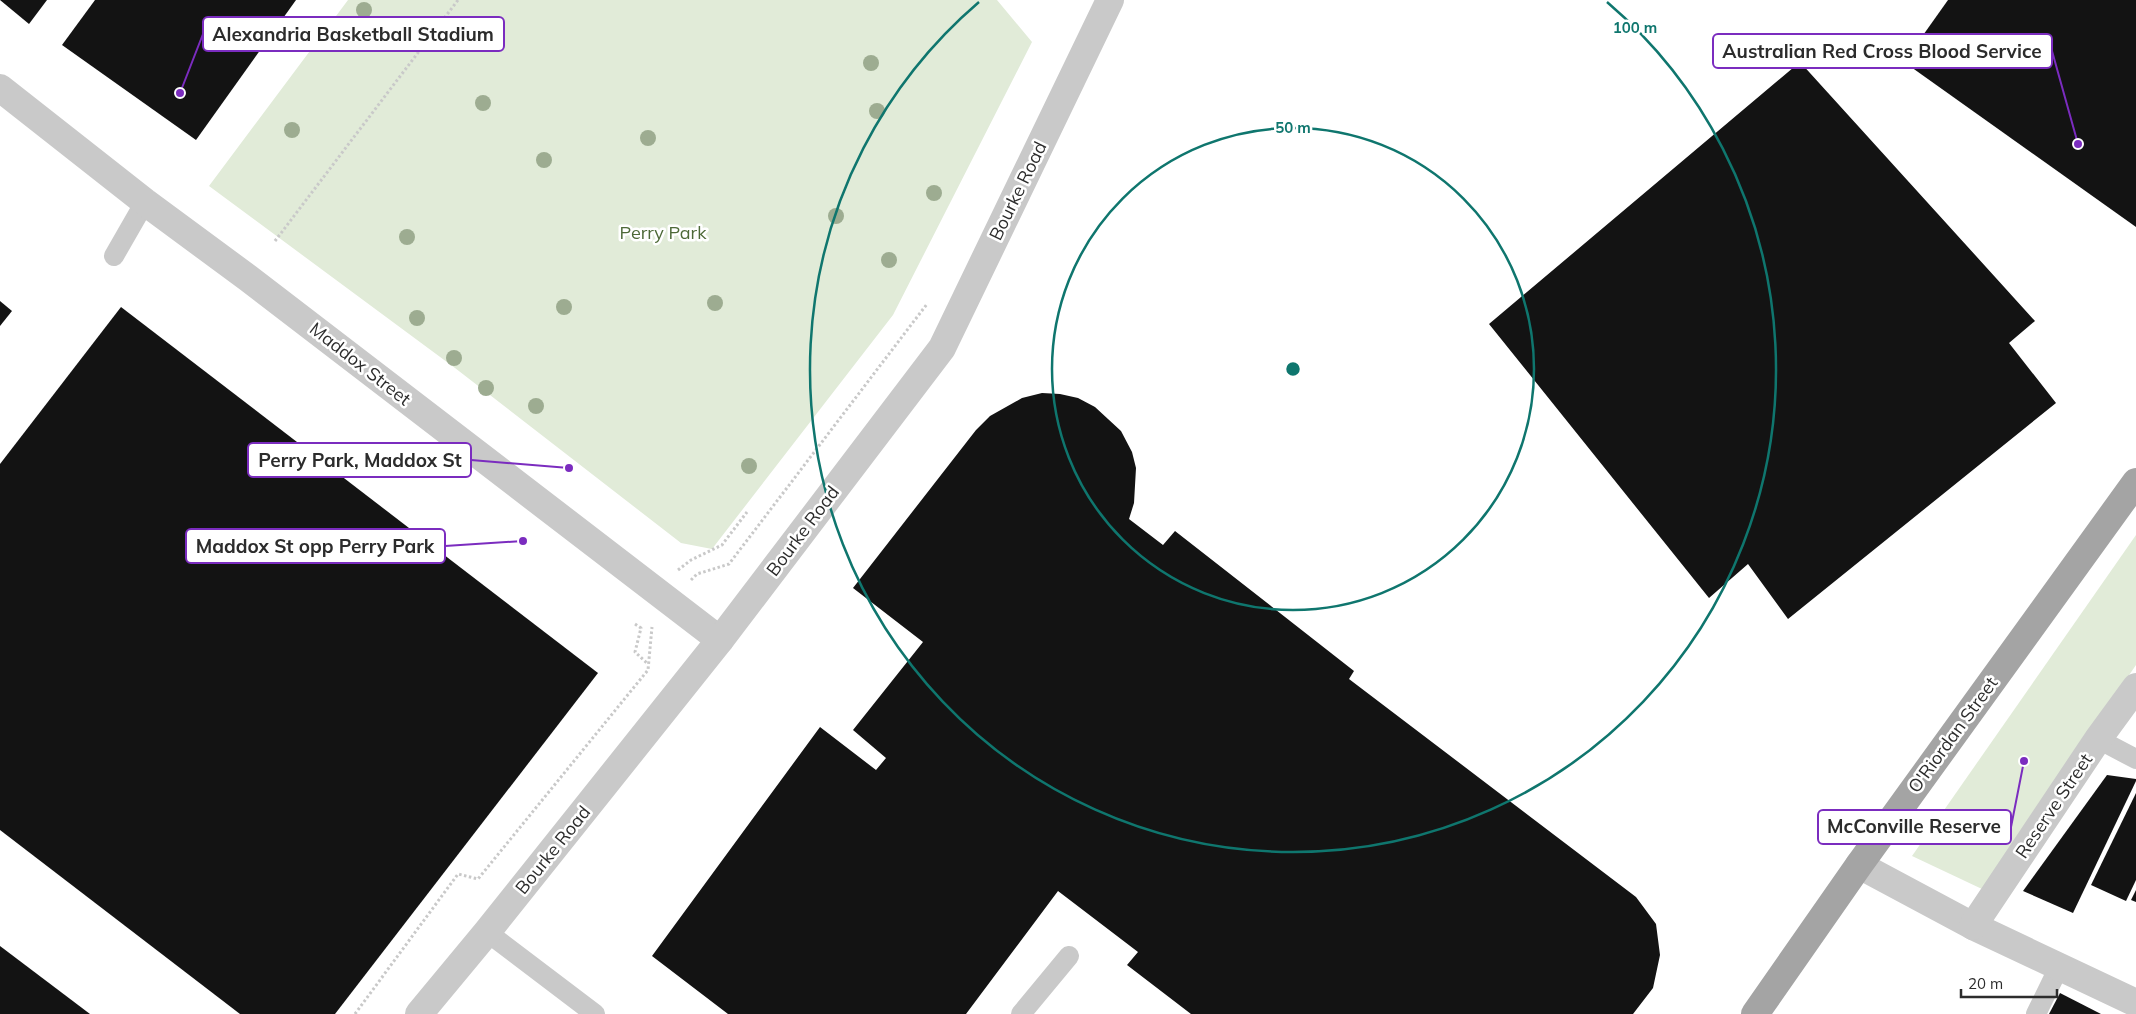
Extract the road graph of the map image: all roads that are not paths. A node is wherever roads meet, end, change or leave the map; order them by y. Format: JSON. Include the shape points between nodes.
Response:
{"nodes":[{"id":1,"x":1110,"y":0,"type":"edge"},
{"id":2,"x":0,"y":88,"type":"edge"},
{"id":3,"x":146,"y":202,"type":"junction"},
{"id":4,"x":114,"y":256,"type":"dead end"},
{"id":5,"x":2136,"y":482,"type":"edge"},
{"id":6,"x":720,"y":640,"type":"junction"},
{"id":7,"x":2136,"y":687,"type":"edge"},
{"id":8,"x":2098,"y":739,"type":"junction"},
{"id":9,"x":2136,"y":759,"type":"edge"},
{"id":10,"x":1859,"y":865,"type":"junction"},
{"id":11,"x":1973,"y":926,"type":"junction"},
{"id":12,"x":487,"y":932,"type":"junction"},
{"id":13,"x":1069,"y":956,"type":"dead end"},
{"id":14,"x":2059,"y":967,"type":"junction"},
{"id":15,"x":2136,"y":1003,"type":"edge"},
{"id":16,"x":419,"y":1014,"type":"edge"},
{"id":17,"x":595,"y":1014,"type":"edge"},
{"id":18,"x":1021,"y":1014,"type":"edge"},
{"id":19,"x":1755,"y":1014,"type":"edge"},
{"id":20,"x":2036,"y":1014,"type":"edge"}],
"edges":[{"from":1,"to":6,"type":"street","name":"Bourke Road","via":[[942,348]]},
{"from":2,"to":3,"type":"street","name":"Maddox Street"},
{"from":3,"to":4,"type":"lane"},
{"from":3,"to":6,"type":"street","name":"Maddox Street"},
{"from":5,"to":10,"type":"main road","name":"O'Riordan Street"},
{"from":6,"to":12,"type":"street","name":"Bourke Road"},
{"from":7,"to":8,"type":"street","name":"Reserve Street"},
{"from":8,"to":9,"type":"lane"},
{"from":8,"to":11,"type":"street","name":"Reserve Street"},
{"from":10,"to":11,"type":"street"},
{"from":10,"to":19,"type":"main road","name":"O'Riordan Street"},
{"from":11,"to":14,"type":"street"},
{"from":12,"to":16,"type":"street","name":"Bourke Road"},
{"from":12,"to":17,"type":"lane"},
{"from":13,"to":18,"type":"lane"},
{"from":14,"to":15,"type":"street"},
{"from":14,"to":20,"type":"lane"}]}
